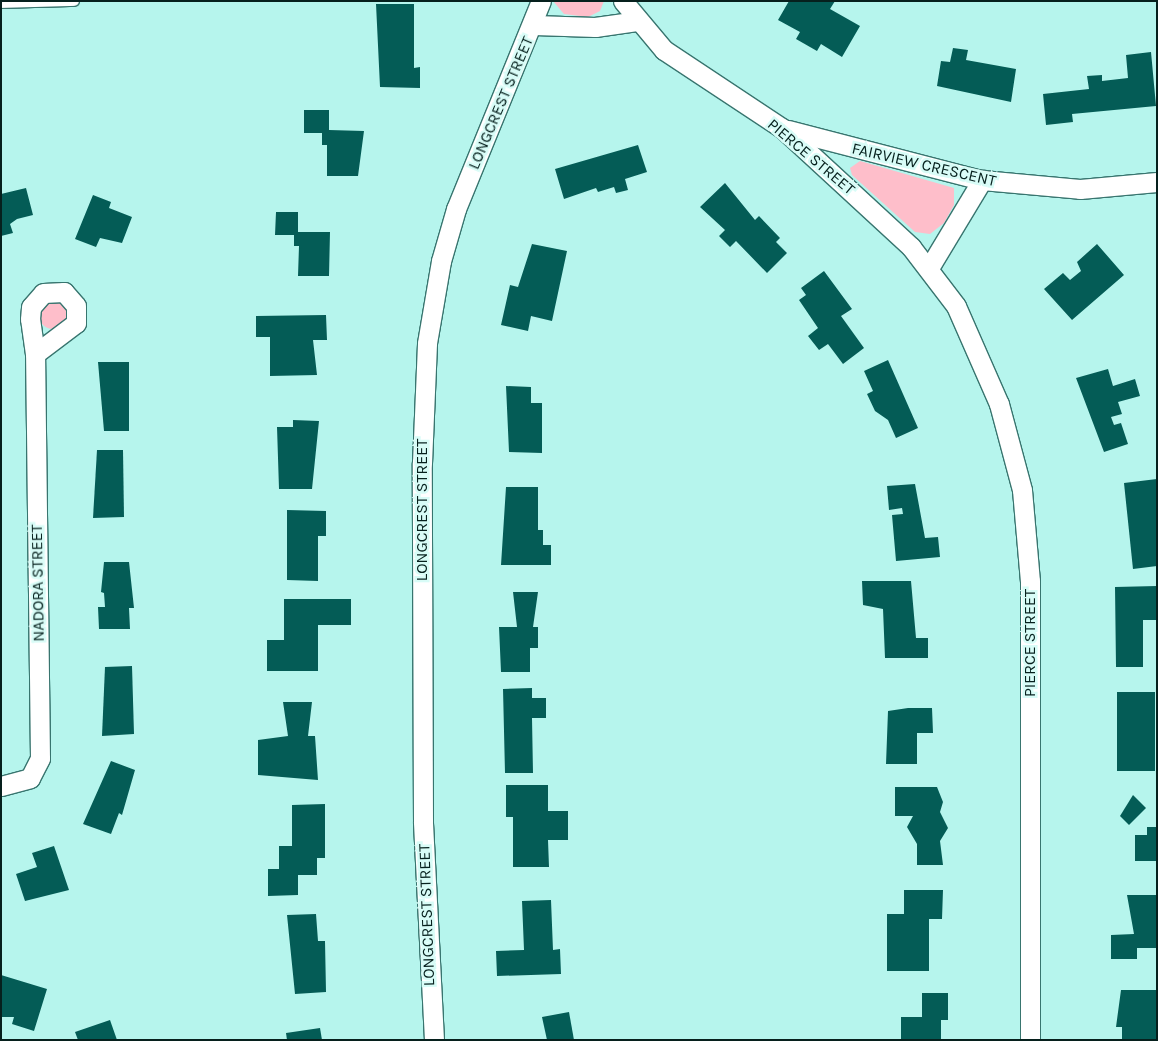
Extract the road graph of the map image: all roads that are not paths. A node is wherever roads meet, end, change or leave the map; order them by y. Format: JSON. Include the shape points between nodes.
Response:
{"nodes":[{"id":1,"x":74,"y":1,"type":"edge"},
{"id":2,"x":541,"y":1,"type":"edge"},
{"id":3,"x":623,"y":1,"type":"edge"},
{"id":4,"x":1,"y":3,"type":"edge"},
{"id":5,"x":636,"y":21,"type":"junction"},
{"id":6,"x":534,"y":24,"type":"junction"},
{"id":7,"x":782,"y":128,"type":"junction"},
{"id":8,"x":982,"y":180,"type":"junction"},
{"id":9,"x":1157,"y":182,"type":"edge"},
{"id":10,"x":928,"y":268,"type":"junction"},
{"id":11,"x":35,"y":354,"type":"dead end"},
{"id":12,"x":1,"y":786,"type":"edge"},
{"id":13,"x":434,"y":1040,"type":"edge"},
{"id":14,"x":1030,"y":1040,"type":"edge"}],
"edges":[{"from":1,"to":4,"type":"lane"},
{"from":2,"to":6,"type":"street","name":"LONGCREST STREET"},
{"from":3,"to":5,"type":"street","name":"PIERCE STREET"},
{"from":5,"to":6,"type":"street","via":[[595,27]]},
{"from":5,"to":7,"type":"street","name":"PIERCE STREET","via":[[688,68]]},
{"from":6,"to":13,"type":"street","name":"LONGCREST STREET","via":[[451,226],[434,295],[425,371],[424,839]]},
{"from":7,"to":8,"type":"street","name":"FAIRVIEW CRESCENT"},
{"from":7,"to":10,"type":"street","name":"PIERCE STREET"},
{"from":8,"to":9,"type":"street","name":"FAIRVIEW CRESCENT","via":[[1080,189]]},
{"from":8,"to":10,"type":"street"},
{"from":10,"to":14,"type":"street","name":"PIERCE STREET","via":[[956,306],[984,366],[1010,438],[1022,490],[1031,617]]},
{"from":11,"to":12,"type":"street","name":"NADORA STREET","via":[[40,758],[30,778]]}]}
